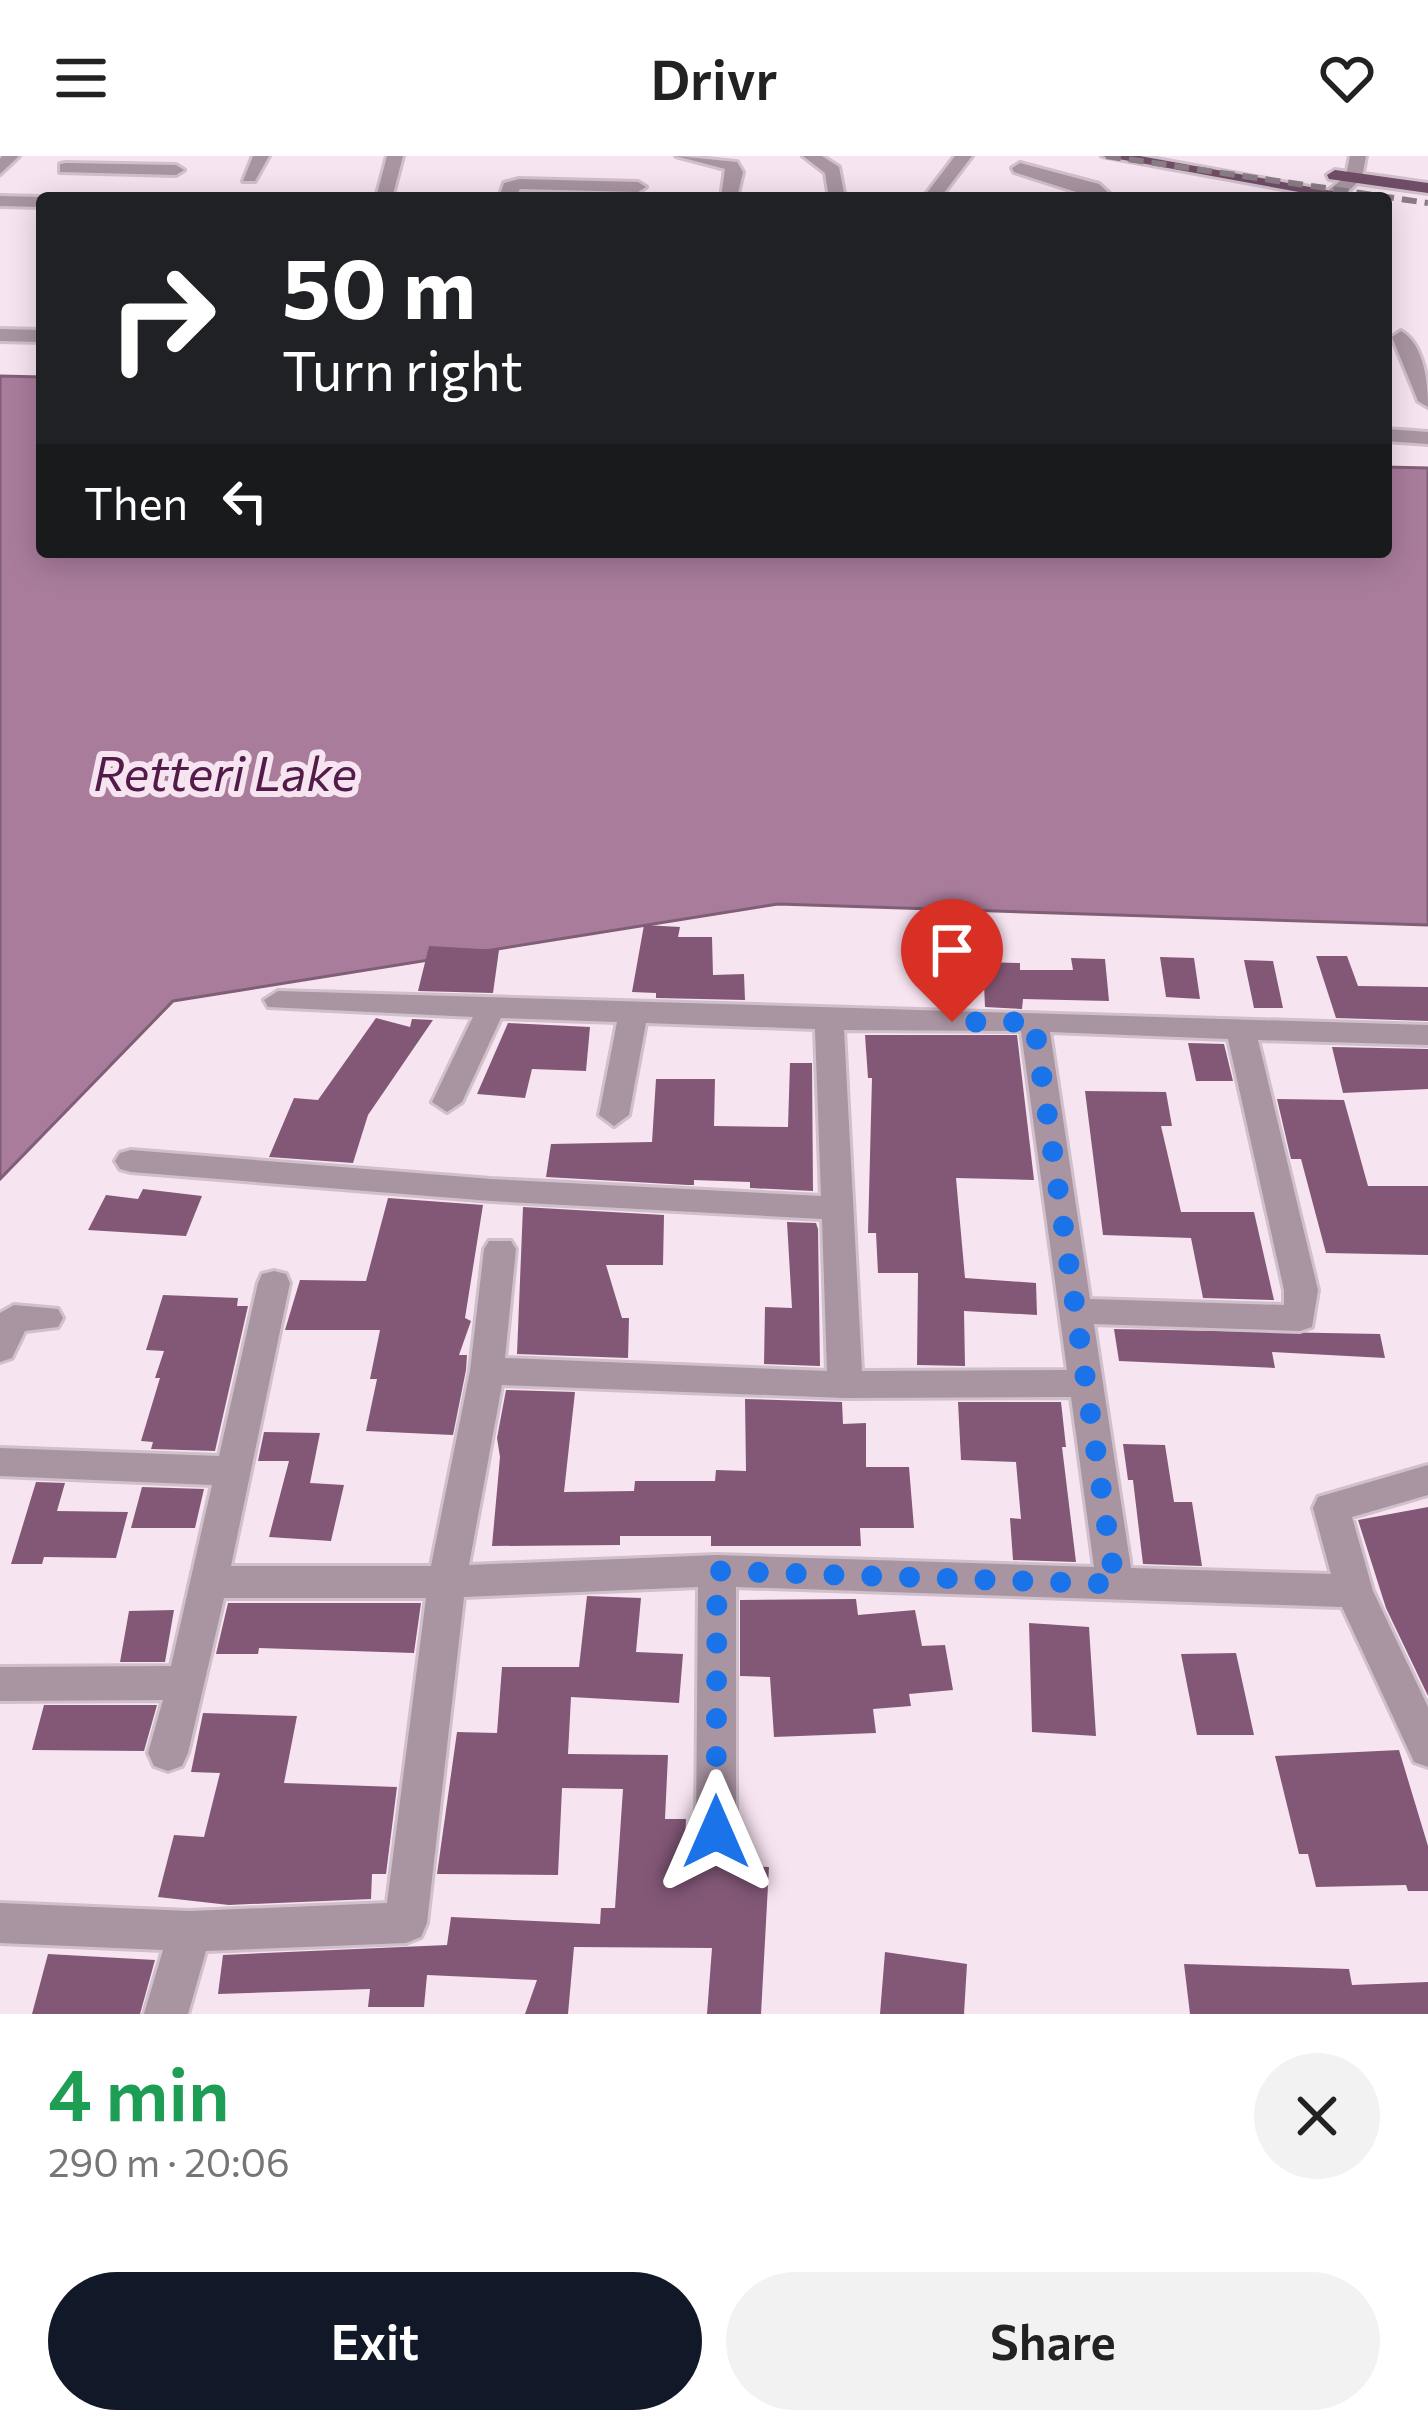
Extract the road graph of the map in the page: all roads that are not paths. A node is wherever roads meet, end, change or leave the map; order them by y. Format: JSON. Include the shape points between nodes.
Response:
{"nodes":[{"id":1,"x":11,"y":156,"type":"edge"},
{"id":2,"x":261,"y":156,"type":"edge"},
{"id":3,"x":395,"y":156,"type":"edge"},
{"id":4,"x":684,"y":156,"type":"edge"},
{"id":5,"x":811,"y":156,"type":"edge"},
{"id":6,"x":964,"y":156,"type":"edge"},
{"id":7,"x":1110,"y":156,"type":"edge"},
{"id":8,"x":1204,"y":156,"type":"edge"},
{"id":9,"x":1358,"y":156,"type":"edge"},
{"id":10,"x":140,"y":163,"type":"edge"},
{"id":11,"x":643,"y":167,"type":"dead end"},
{"id":12,"x":66,"y":168,"type":"dead end"},
{"id":13,"x":0,"y":169,"type":"edge"},
{"id":14,"x":176,"y":170,"type":"dead end"},
{"id":15,"x":1019,"y":170,"type":"edge"},
{"id":16,"x":249,"y":177,"type":"dead end"},
{"id":17,"x":1354,"y":178,"type":"junction"},
{"id":18,"x":1428,"y":188,"type":"edge"},
{"id":19,"x":386,"y":192,"type":"edge"},
{"id":20,"x":509,"y":192,"type":"edge"},
{"id":21,"x":637,"y":192,"type":"edge"},
{"id":22,"x":730,"y":192,"type":"edge"},
{"id":23,"x":837,"y":192,"type":"edge"},
{"id":24,"x":936,"y":192,"type":"edge"},
{"id":25,"x":1098,"y":192,"type":"edge"},
{"id":26,"x":1323,"y":192,"type":"edge"},
{"id":27,"x":1337,"y":192,"type":"edge"},
{"id":28,"x":0,"y":201,"type":"edge"},
{"id":29,"x":36,"y":202,"type":"edge"},
{"id":30,"x":1392,"y":202,"type":"edge"},
{"id":31,"x":1428,"y":207,"type":"edge"},
{"id":32,"x":0,"y":335,"type":"edge"},
{"id":33,"x":36,"y":336,"type":"edge"},
{"id":34,"x":1394,"y":336,"type":"edge"},
{"id":35,"x":1428,"y":337,"type":"edge"},
{"id":36,"x":1428,"y":401,"type":"edge"},
{"id":37,"x":1392,"y":435,"type":"edge"},
{"id":38,"x":1428,"y":438,"type":"edge"},
{"id":39,"x":278,"y":1000,"type":"dead end"},
{"id":40,"x":491,"y":1008,"type":"junction"},
{"id":41,"x":633,"y":1013,"type":"junction"},
{"id":42,"x":829,"y":1020,"type":"junction"},
{"id":43,"x":1034,"y":1022,"type":"junction"},
{"id":44,"x":1241,"y":1030,"type":"junction"},
{"id":45,"x":1428,"y":1035,"type":"edge"},
{"id":46,"x":447,"y":1102,"type":"dead end"},
{"id":47,"x":614,"y":1115,"type":"dead end"},
{"id":48,"x":131,"y":1161,"type":"dead end"},
{"id":49,"x":835,"y":1208,"type":"junction"},
{"id":50,"x":500,"y":1249,"type":"dead end"},
{"id":51,"x":274,"y":1283,"type":"dead end"},
{"id":52,"x":1072,"y":1311,"type":"junction"},
{"id":53,"x":46,"y":1318,"type":"dead end"},
{"id":54,"x":0,"y":1349,"type":"edge"},
{"id":55,"x":487,"y":1371,"type":"junction"},
{"id":56,"x":1086,"y":1383,"type":"junction"},
{"id":57,"x":845,"y":1384,"type":"junction"},
{"id":58,"x":0,"y":1462,"type":"edge"},
{"id":59,"x":236,"y":1471,"type":"junction"},
{"id":60,"x":1428,"y":1480,"type":"edge"},
{"id":61,"x":717,"y":1571,"type":"junction"},
{"id":62,"x":209,"y":1582,"type":"junction"},
{"id":63,"x":447,"y":1582,"type":"junction"},
{"id":64,"x":1115,"y":1584,"type":"junction"},
{"id":65,"x":1354,"y":1591,"type":"junction"},
{"id":66,"x":187,"y":1683,"type":"junction"},
{"id":67,"x":0,"y":1684,"type":"edge"},
{"id":68,"x":1428,"y":1749,"type":"edge"},
{"id":69,"x":168,"y":1753,"type":"dead end"},
{"id":70,"x":716,"y":1832,"type":"dead end"},
{"id":71,"x":0,"y":1923,"type":"edge"},
{"id":72,"x":190,"y":1931,"type":"junction"},
{"id":73,"x":166,"y":2014,"type":"edge"}],
"edges":[{"from":1,"to":13,"type":"street"},
{"from":2,"to":16,"type":"street"},
{"from":3,"to":19,"type":"street"},
{"from":4,"to":22,"type":"street","via":[[731,165]]},
{"from":5,"to":23,"type":"street","via":[[833,170]]},
{"from":6,"to":24,"type":"street"},
{"from":7,"to":26,"type":"main road"},
{"from":8,"to":17,"type":"main road"},
{"from":9,"to":17,"type":"street"},
{"from":10,"to":12,"type":"street"},
{"from":10,"to":14,"type":"street"},
{"from":11,"to":21,"type":"street"},
{"from":15,"to":25,"type":"street"},
{"from":17,"to":18,"type":"main road"},
{"from":17,"to":27,"type":"street"},
{"from":20,"to":21,"type":"street","via":[[519,184]]},
{"from":28,"to":29,"type":"street"},
{"from":30,"to":31,"type":"main road"},
{"from":32,"to":33,"type":"street"},
{"from":34,"to":35,"type":"street"},
{"from":34,"to":36,"type":"street"},
{"from":37,"to":38,"type":"street"},
{"from":39,"to":40,"type":"street"},
{"from":40,"to":41,"type":"street"},
{"from":40,"to":46,"type":"street"},
{"from":41,"to":42,"type":"street"},
{"from":41,"to":47,"type":"street"},
{"from":42,"to":43,"type":"street"},
{"from":42,"to":49,"type":"street"},
{"from":43,"to":44,"type":"street"},
{"from":43,"to":52,"type":"street"},
{"from":44,"to":45,"type":"street"},
{"from":44,"to":52,"type":"street","via":[[1301,1290],[1300,1318]]},
{"from":48,"to":49,"type":"street"},
{"from":49,"to":57,"type":"street"},
{"from":50,"to":55,"type":"street"},
{"from":51,"to":59,"type":"street"},
{"from":52,"to":56,"type":"street"},
{"from":53,"to":54,"type":"street","via":[[14,1318]]},
{"from":55,"to":57,"type":"street"},
{"from":55,"to":63,"type":"street"},
{"from":56,"to":57,"type":"street"},
{"from":56,"to":64,"type":"street"},
{"from":58,"to":59,"type":"street"},
{"from":59,"to":62,"type":"street"},
{"from":60,"to":65,"type":"street","via":[[1330,1508]]},
{"from":61,"to":63,"type":"street"},
{"from":61,"to":64,"type":"street"},
{"from":61,"to":70,"type":"street"},
{"from":62,"to":63,"type":"street"},
{"from":62,"to":66,"type":"street"},
{"from":63,"to":72,"type":"street","via":[[406,1923]]},
{"from":64,"to":65,"type":"street"},
{"from":65,"to":68,"type":"street"},
{"from":66,"to":67,"type":"street"},
{"from":66,"to":69,"type":"street"},
{"from":71,"to":72,"type":"street"},
{"from":72,"to":73,"type":"street"}]}
